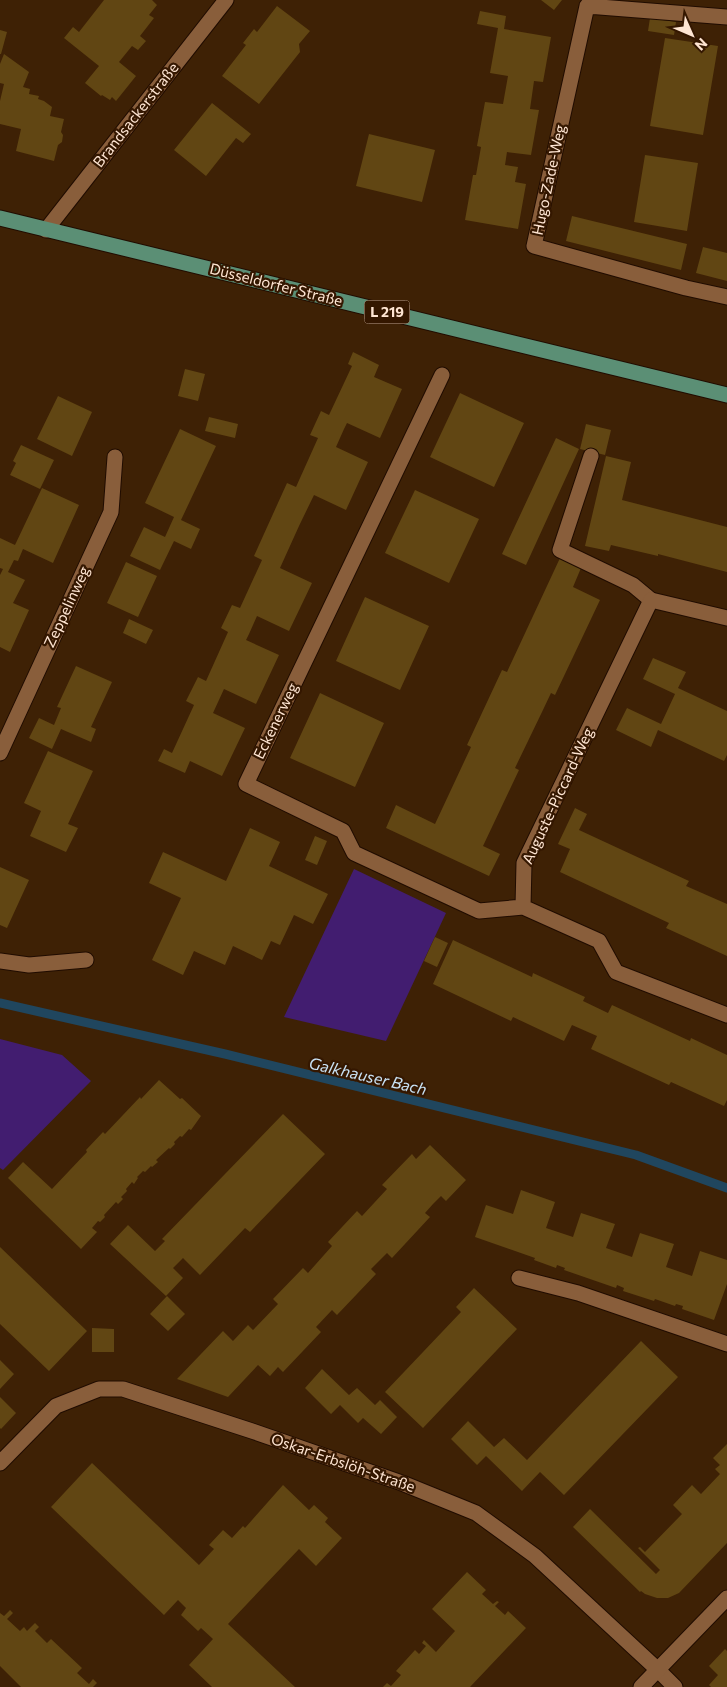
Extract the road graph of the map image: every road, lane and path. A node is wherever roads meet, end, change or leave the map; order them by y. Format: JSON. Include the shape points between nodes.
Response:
{"nodes":[{"id":1,"x":226,"y":0,"type":"edge"},
{"id":2,"x":590,"y":3,"type":"edge"},
{"id":3,"x":727,"y":17,"type":"edge"},
{"id":4,"x":0,"y":218,"type":"edge"},
{"id":5,"x":46,"y":230,"type":"junction"},
{"id":6,"x":727,"y":297,"type":"edge"},
{"id":7,"x":442,"y":375,"type":"dead end"},
{"id":8,"x":727,"y":395,"type":"edge"},
{"id":9,"x":591,"y":456,"type":"dead end"},
{"id":10,"x":115,"y":457,"type":"dead end"},
{"id":11,"x":651,"y":600,"type":"junction"},
{"id":12,"x":727,"y":618,"type":"edge"},
{"id":13,"x":0,"y":753,"type":"edge"},
{"id":14,"x":524,"y":907,"type":"junction"},
{"id":15,"x":86,"y":960,"type":"dead end"},
{"id":16,"x":0,"y":961,"type":"edge"},
{"id":17,"x":727,"y":1015,"type":"edge"},
{"id":18,"x":519,"y":1278,"type":"dead end"},
{"id":19,"x":727,"y":1344,"type":"edge"},
{"id":20,"x":0,"y":1463,"type":"edge"},
{"id":21,"x":727,"y":1598,"type":"edge"},
{"id":22,"x":658,"y":1670,"type":"junction"},
{"id":23,"x":641,"y":1687,"type":"edge"},
{"id":24,"x":675,"y":1687,"type":"edge"}],
"edges":[{"from":1,"to":5,"type":"street","name":"Brandsackerstraße"},
{"from":2,"to":3,"type":"street","name":"Hugo-Zade-Weg"},
{"from":2,"to":6,"type":"street","name":"Hugo-Zade-Weg","via":[[534,246]]},
{"from":4,"to":5,"type":"main road","name":"Düsseldorfer Straße","number":"L 219"},
{"from":5,"to":8,"type":"main road","name":"Düsseldorfer Straße","number":"L 219"},
{"from":7,"to":14,"type":"street","name":"Eckenerweg","via":[[246,784],[343,831],[354,853],[479,911]]},
{"from":9,"to":11,"type":"street","via":[[560,550],[633,585]]},
{"from":10,"to":13,"type":"street","name":"Zeppelinweg","via":[[111,512]]},
{"from":11,"to":12,"type":"street"},
{"from":11,"to":14,"type":"street","name":"Auguste-Piccard-Weg","via":[[524,862]]},
{"from":14,"to":17,"type":"street","via":[[599,940],[616,972]]},
{"from":15,"to":16,"type":"street","via":[[29,966]]},
{"from":18,"to":19,"type":"street","via":[[578,1293]]},
{"from":20,"to":22,"type":"street","name":"Oskar-Erbslöh-Straße","via":[[56,1406],[100,1388],[123,1389],[402,1483],[476,1513],[535,1556]]},
{"from":21,"to":22,"type":"street"},
{"from":22,"to":23,"type":"street"},
{"from":22,"to":24,"type":"street","name":"Oskar-Erbslöh-Straße"}]}
